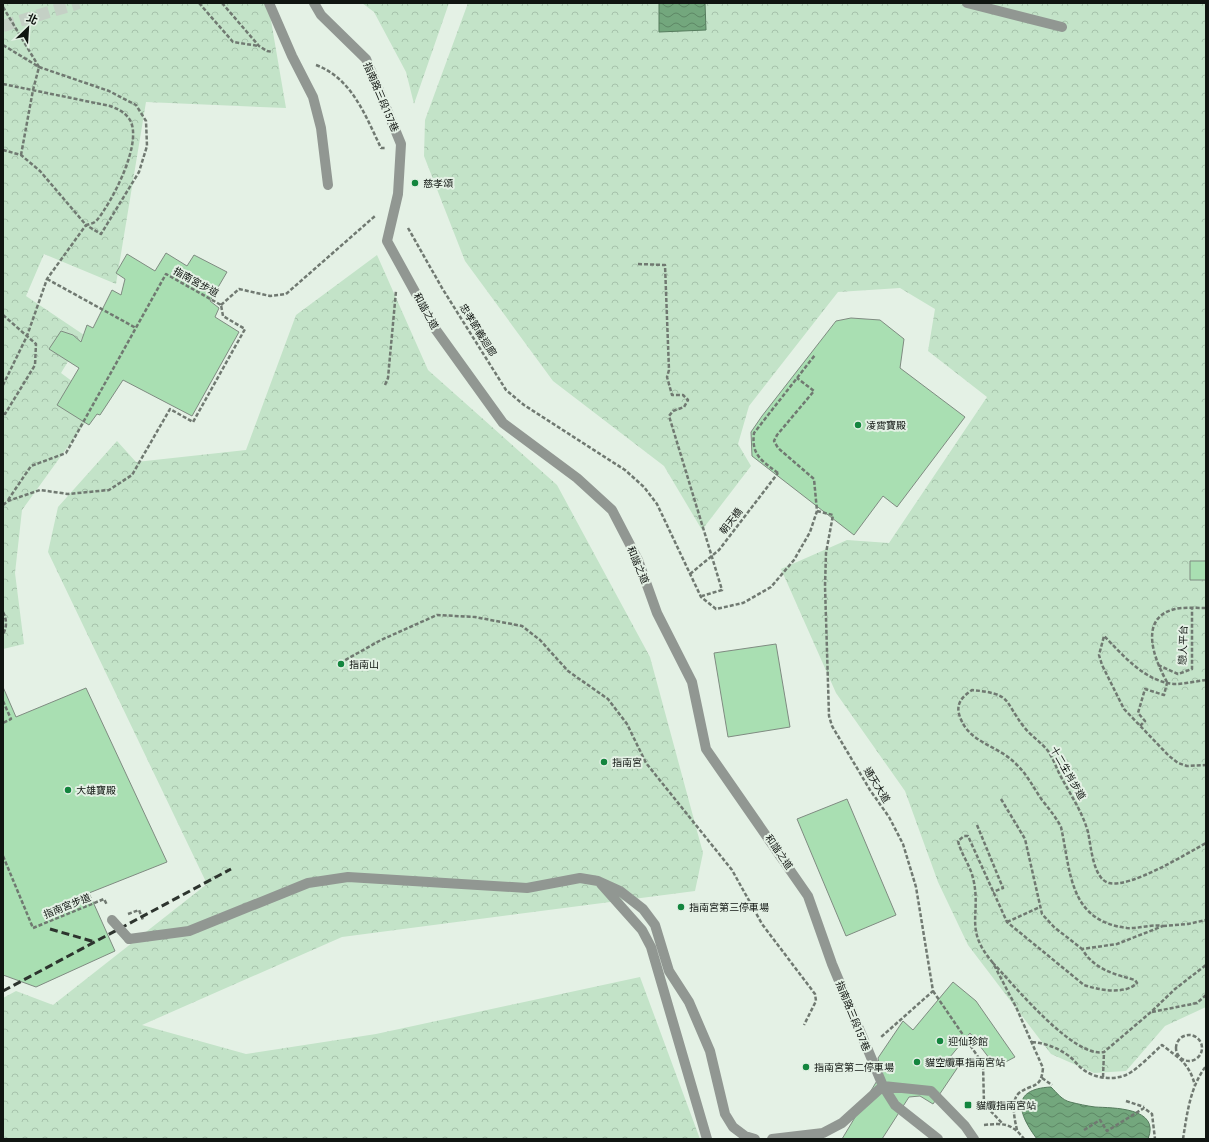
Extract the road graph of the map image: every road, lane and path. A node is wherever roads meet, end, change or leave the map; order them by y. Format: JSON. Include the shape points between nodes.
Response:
{"nodes":[{"id":1,"x":199,"y":3,"type":"edge"},
{"id":2,"x":222,"y":3,"type":"edge"},
{"id":3,"x":269,"y":3,"type":"edge"},
{"id":4,"x":314,"y":3,"type":"edge"},
{"id":5,"x":967,"y":3,"type":"edge"},
{"id":6,"x":3,"y":7,"type":"edge"},
{"id":7,"x":1062,"y":27,"type":"dead end"},
{"id":8,"x":3,"y":45,"type":"edge"},
{"id":9,"x":259,"y":46,"type":"junction"},
{"id":10,"x":292,"y":56,"type":"junction"},
{"id":11,"x":39,"y":67,"type":"junction"},
{"id":12,"x":3,"y":84,"type":"edge"},
{"id":13,"x":33,"y":90,"type":"junction"},
{"id":14,"x":401,"y":144,"type":"junction"},
{"id":15,"x":3,"y":150,"type":"edge"},
{"id":16,"x":21,"y":155,"type":"junction"},
{"id":17,"x":328,"y":185,"type":"dead end"},
{"id":18,"x":394,"y":210,"type":"junction"},
{"id":19,"x":86,"y":226,"type":"junction"},
{"id":20,"x":398,"y":261,"type":"junction"},
{"id":21,"x":638,"y":264,"type":"dead end"},
{"id":22,"x":47,"y":279,"type":"junction"},
{"id":23,"x":221,"y":304,"type":"junction"},
{"id":24,"x":3,"y":315,"type":"edge"},
{"id":25,"x":136,"y":328,"type":"junction"},
{"id":26,"x":26,"y":336,"type":"junction"},
{"id":27,"x":816,"y":355,"type":"dead end"},
{"id":28,"x":797,"y":378,"type":"junction"},
{"id":29,"x":3,"y":385,"type":"edge"},
{"id":30,"x":385,"y":385,"type":"dead end"},
{"id":31,"x":3,"y":413,"type":"edge"},
{"id":32,"x":8,"y":501,"type":"junction"},
{"id":33,"x":3,"y":505,"type":"edge"},
{"id":34,"x":817,"y":511,"type":"junction"},
{"id":35,"x":690,"y":574,"type":"junction"},
{"id":36,"x":701,"y":597,"type":"junction"},
{"id":37,"x":1192,"y":608,"type":"junction"},
{"id":38,"x":1206,"y":608,"type":"edge"},
{"id":39,"x":3,"y":612,"type":"edge"},
{"id":40,"x":3,"y":634,"type":"edge"},
{"id":41,"x":340,"y":663,"type":"dead end"},
{"id":42,"x":1157,"y":664,"type":"junction"},
{"id":43,"x":1206,"y":680,"type":"edge"},
{"id":44,"x":1167,"y":683,"type":"junction"},
{"id":45,"x":3,"y":700,"type":"edge"},
{"id":46,"x":3,"y":723,"type":"edge"},
{"id":47,"x":1140,"y":726,"type":"junction"},
{"id":48,"x":1206,"y":765,"type":"edge"},
{"id":49,"x":1001,"y":799,"type":"dead end"},
{"id":50,"x":977,"y":825,"type":"dead end"},
{"id":51,"x":1206,"y":843,"type":"edge"},
{"id":52,"x":3,"y":856,"type":"edge"},
{"id":53,"x":598,"y":881,"type":"junction"},
{"id":54,"x":993,"y":892,"type":"junction"},
{"id":55,"x":1040,"y":907,"type":"junction"},
{"id":56,"x":112,"y":920,"type":"junction"},
{"id":57,"x":1206,"y":920,"type":"edge"},
{"id":58,"x":1007,"y":922,"type":"junction"},
{"id":59,"x":1163,"y":926,"type":"junction"},
{"id":60,"x":150,"y":936,"type":"junction"},
{"id":61,"x":1082,"y":949,"type":"junction"},
{"id":62,"x":993,"y":963,"type":"junction"},
{"id":63,"x":832,"y":964,"type":"joint"},
{"id":64,"x":1206,"y":965,"type":"edge"},
{"id":65,"x":933,"y":991,"type":"junction"},
{"id":66,"x":1206,"y":995,"type":"edge"},
{"id":67,"x":1151,"y":1012,"type":"junction"},
{"id":68,"x":804,"y":1025,"type":"dead end"},
{"id":69,"x":1032,"y":1042,"type":"junction"},
{"id":70,"x":1204,"y":1046,"type":"edge"},
{"id":71,"x":867,"y":1050,"type":"junction"},
{"id":72,"x":1104,"y":1052,"type":"junction"},
{"id":73,"x":1182,"y":1060,"type":"junction"},
{"id":74,"x":1206,"y":1066,"type":"edge"},
{"id":75,"x":1103,"y":1077,"type":"junction"},
{"id":76,"x":1042,"y":1078,"type":"junction"},
{"id":77,"x":1052,"y":1085,"type":"dead end"},
{"id":78,"x":883,"y":1086,"type":"junction"},
{"id":79,"x":1195,"y":1086,"type":"junction"},
{"id":80,"x":1126,"y":1101,"type":"dead end"},
{"id":81,"x":1144,"y":1108,"type":"junction"},
{"id":82,"x":1002,"y":1123,"type":"junction"},
{"id":83,"x":966,"y":1126,"type":"junction"},
{"id":84,"x":1017,"y":1130,"type":"junction"},
{"id":85,"x":1084,"y":1130,"type":"dead end"},
{"id":86,"x":707,"y":1139,"type":"edge"},
{"id":87,"x":754,"y":1139,"type":"edge"},
{"id":88,"x":772,"y":1139,"type":"edge"},
{"id":89,"x":938,"y":1139,"type":"edge"},
{"id":90,"x":974,"y":1139,"type":"edge"},
{"id":91,"x":1024,"y":1139,"type":"edge"},
{"id":92,"x":1155,"y":1139,"type":"edge"},
{"id":93,"x":1183,"y":1139,"type":"edge"}],
"edges":[{"from":1,"to":9,"type":"path","via":[[233,42]]},
{"from":2,"to":9,"type":"path"},
{"from":3,"to":10,"type":"street"},
{"from":4,"to":14,"type":"street","name":"指南路三段157巷","via":[[321,15],[366,58]]},
{"from":5,"to":7,"type":"street"},
{"from":6,"to":11,"type":"path"},
{"from":8,"to":11,"type":"path"},
{"from":9,"to":10,"type":"path","via":[[267,51]]},
{"from":10,"to":14,"type":"path","via":[[319,66],[340,80],[356,98],[381,148]]},
{"from":10,"to":17,"type":"street","via":[[313,97],[321,128]]},
{"from":11,"to":13,"type":"path"},
{"from":11,"to":19,"type":"path","via":[[109,91],[136,105],[146,121],[146,146],[139,172],[102,234]]},
{"from":12,"to":13,"type":"path"},
{"from":13,"to":16,"type":"path"},
{"from":13,"to":19,"type":"path","via":[[110,106],[122,111],[130,121],[134,139],[125,173],[96,222]]},
{"from":14,"to":18,"type":"street","name":"指南路三段157巷","via":[[398,194]]},
{"from":15,"to":16,"type":"path"},
{"from":16,"to":19,"type":"path","via":[[40,171]]},
{"from":18,"to":20,"type":"street","name":"和諧之道","via":[[387,241]]},
{"from":18,"to":23,"type":"path","via":[[382,210],[286,294],[270,296],[239,289]]},
{"from":18,"to":35,"type":"path","name":"忠孝節義迴廊","via":[[400,214],[442,288],[506,390],[524,405],[625,470],[644,487],[657,504]]},
{"from":19,"to":22,"type":"path"},
{"from":20,"to":30,"type":"path","via":[[388,378]]},
{"from":20,"to":63,"type":"street","name":"和諧之道","via":[[436,330],[503,423],[577,478],[612,510],[638,560],[657,613],[692,682],[706,749],[804,890]]},
{"from":21,"to":36,"type":"path","via":[[666,265],[668,377],[672,395],[683,395],[688,400],[684,408],[673,411],[669,416],[722,590]]},
{"from":22,"to":25,"type":"path"},
{"from":22,"to":26,"type":"path"},
{"from":23,"to":25,"type":"path","name":"指南宮步道","via":[[166,274]]},
{"from":23,"to":32,"type":"path","name":"指南宮步道","via":[[223,316],[245,329],[193,422],[170,409],[132,475],[109,490],[68,494],[40,490]]},
{"from":24,"to":26,"type":"path"},
{"from":25,"to":32,"type":"path","name":"指南宮步道","via":[[66,453],[31,466]]},
{"from":26,"to":29,"type":"path"},
{"from":26,"to":31,"type":"path","via":[[36,344],[35,365],[5,414]]},
{"from":27,"to":28,"type":"path"},
{"from":28,"to":34,"type":"path","via":[[814,391],[774,441],[778,448],[814,479]]},
{"from":28,"to":35,"type":"path","name":"朝天橋","bridge":true,"via":[[754,433],[755,452],[778,473],[719,550]]},
{"from":32,"to":33,"type":"path","name":"指南宮步道"},
{"from":34,"to":36,"type":"path","via":[[810,532],[794,560],[771,587],[742,603],[716,608]]},
{"from":34,"to":65,"type":"path","name":"通天大道","via":[[833,515],[826,553],[825,586],[828,716],[903,844],[916,887]]},
{"from":35,"to":36,"type":"path","name":"忠孝節義迴廊"},
{"from":37,"to":38,"type":"path"},
{"from":37,"to":42,"type":"path","via":[[1175,609],[1159,619],[1152,636]]},
{"from":37,"to":42,"type":"path","name":"戀人平台","via":[[1192,669],[1178,674]]},
{"from":39,"to":40,"type":"path","via":[[6,618],[6,629]]},
{"from":41,"to":68,"type":"path","via":[[381,640],[436,616],[475,616],[497,620],[522,626],[540,640],[568,671],[608,699],[627,724],[646,763],[732,870],[762,924],[815,994],[816,1001]]},
{"from":42,"to":44,"type":"path"},
{"from":43,"to":44,"type":"path"},
{"from":44,"to":47,"type":"path","via":[[1164,695],[1145,689],[1138,713],[1145,721]]},
{"from":44,"to":47,"type":"path","via":[[1136,667],[1104,636],[1099,655],[1102,665],[1124,709]]},
{"from":45,"to":46,"type":"path","via":[[11,720]]},
{"from":47,"to":48,"type":"path","via":[[1178,763],[1198,767]]},
{"from":49,"to":55,"type":"path","via":[[1025,839]]},
{"from":50,"to":54,"type":"path","via":[[1003,888]]},
{"from":51,"to":59,"type":"path","name":"十二生肖步道","via":[[1121,884],[1109,883],[1096,870],[1088,831],[1081,812],[1049,752],[1025,728],[1009,702],[1000,695],[972,690],[961,698],[957,710],[971,735],[1015,762],[1057,819],[1075,891],[1084,909],[1094,918],[1112,925],[1129,928],[1152,924]]},
{"from":52,"to":56,"type":"path","name":"指南宮步道","via":[[33,928],[104,899]]},
{"from":53,"to":60,"type":"street","via":[[580,878],[527,888],[348,877],[308,883],[189,931]]},
{"from":53,"to":86,"type":"street","via":[[642,930],[651,947]]},
{"from":53,"to":87,"type":"street","via":[[620,891],[643,909],[655,925],[670,971],[690,1002],[710,1051],[725,1114],[733,1127]]},
{"from":54,"to":58,"type":"path"},
{"from":54,"to":62,"type":"path","via":[[968,836],[964,836],[958,841],[973,877],[974,926],[983,951]]},
{"from":55,"to":58,"type":"path"},
{"from":55,"to":61,"type":"path","via":[[1042,914],[1054,927]]},
{"from":56,"to":60,"type":"street","bridge":true,"via":[[129,939]]},
{"from":56,"to":60,"type":"path","via":[[139,910]]},
{"from":57,"to":59,"type":"path","name":"十二生肖步道"},
{"from":58,"to":61,"type":"path","via":[[1084,985],[1093,988],[1132,988],[1136,982],[1134,980],[1101,968],[1088,958]]},
{"from":59,"to":61,"type":"path","name":"十二生肖步道","via":[[1117,944]]},
{"from":62,"to":69,"type":"path"},
{"from":62,"to":72,"type":"path","via":[[1030,1005],[1075,1044],[1096,1054]]},
{"from":63,"to":71,"type":"street","name":"指南路三段157巷"},
{"from":64,"to":67,"type":"path"},
{"from":65,"to":71,"type":"path"},
{"from":65,"to":82,"type":"path","via":[[983,1064],[984,1104]]},
{"from":66,"to":67,"type":"path","via":[[1197,1002]]},
{"from":67,"to":72,"type":"path"},
{"from":69,"to":75,"type":"path","via":[[1047,1044],[1070,1056],[1081,1068],[1094,1076]]},
{"from":69,"to":76,"type":"path","via":[[1043,1068]]},
{"from":70,"to":73,"type":"path","via":[[1194,1061]]},
{"from":70,"to":73,"type":"path","via":[[1190,1034],[1179,1038],[1176,1050]]},
{"from":71,"to":78,"type":"street","name":"指南路三段157巷"},
{"from":72,"to":75,"type":"path"},
{"from":73,"to":75,"type":"path","via":[[1162,1045],[1127,1074],[1112,1078]]},
{"from":73,"to":79,"type":"path","via":[[1192,1072]]},
{"from":74,"to":79,"type":"path"},
{"from":76,"to":77,"type":"path"},
{"from":76,"to":84,"type":"path","via":[[1015,1098],[1014,1116]]},
{"from":78,"to":83,"type":"street","via":[[931,1091]]},
{"from":78,"to":88,"type":"street","via":[[842,1123],[823,1133]]},
{"from":78,"to":89,"type":"street","name":"指南路三段157巷","via":[[895,1105]]},
{"from":79,"to":93,"type":"path"},
{"from":80,"to":81,"type":"path"},
{"from":81,"to":85,"type":"path","via":[[1107,1131],[1100,1120]]},
{"from":81,"to":92,"type":"path","via":[[1152,1114]]},
{"from":82,"to":83,"type":"path"},
{"from":82,"to":84,"type":"path"},
{"from":83,"to":90,"type":"street"},
{"from":84,"to":91,"type":"path"}]}
